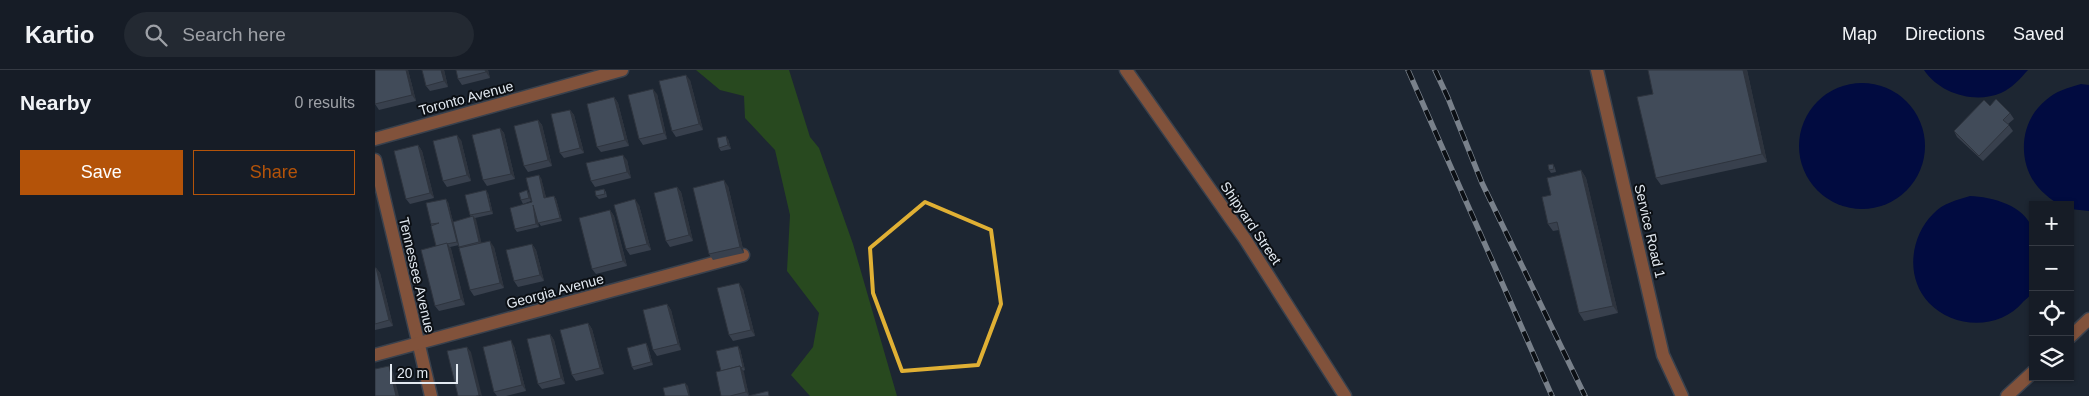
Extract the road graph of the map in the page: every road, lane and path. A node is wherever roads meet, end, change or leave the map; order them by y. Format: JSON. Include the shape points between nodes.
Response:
{"nodes":[{"id":1,"x":623,"y":70,"type":"edge"},
{"id":2,"x":1126,"y":70,"type":"edge"},
{"id":3,"x":1597,"y":70,"type":"edge"},
{"id":4,"x":375,"y":139,"type":"edge"},
{"id":5,"x":375,"y":160,"type":"edge"},
{"id":6,"x":743,"y":255,"type":"dead end"},
{"id":7,"x":2089,"y":319,"type":"edge"},
{"id":8,"x":2071,"y":336,"type":"edge"},
{"id":9,"x":417,"y":344,"type":"junction"},
{"id":10,"x":375,"y":355,"type":"edge"},
{"id":11,"x":2029,"y":376,"type":"edge"},
{"id":12,"x":431,"y":396,"type":"edge"},
{"id":13,"x":1345,"y":396,"type":"edge"},
{"id":14,"x":1682,"y":396,"type":"edge"},
{"id":15,"x":2007,"y":396,"type":"edge"}],
"edges":[{"from":1,"to":4,"type":"street","name":"Toronto Avenue"},
{"from":2,"to":13,"type":"street","name":"Shipyard Street","via":[[1245,239]]},
{"from":3,"to":14,"type":"street","name":"Service Road 1","via":[[1663,355]]},
{"from":5,"to":9,"type":"street","name":"Tennessee Avenue"},
{"from":6,"to":9,"type":"street","name":"Georgia Avenue"},
{"from":7,"to":8,"type":"street"},
{"from":9,"to":10,"type":"street","name":"Georgia Avenue"},
{"from":9,"to":12,"type":"street","name":"Tennessee Avenue"},
{"from":11,"to":15,"type":"street"}]}
